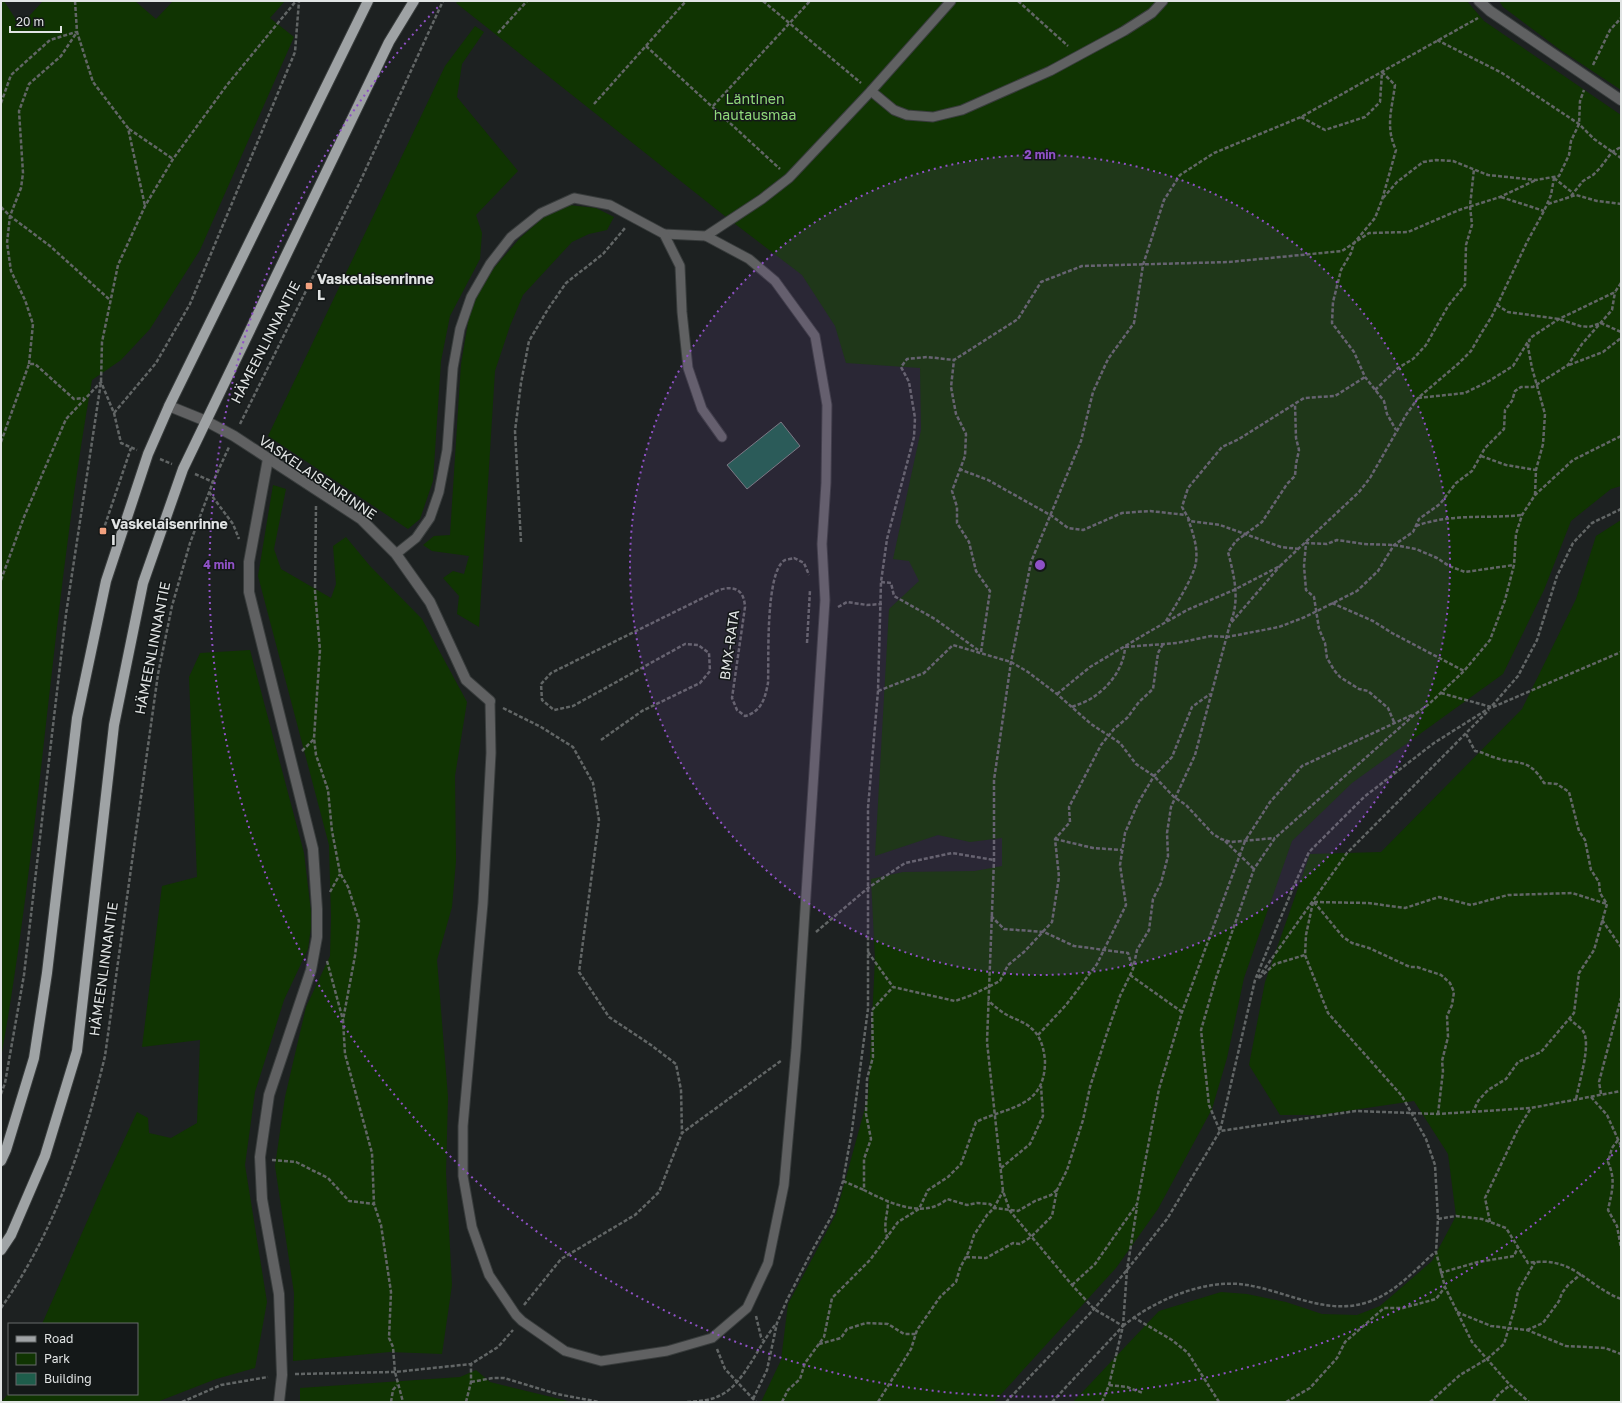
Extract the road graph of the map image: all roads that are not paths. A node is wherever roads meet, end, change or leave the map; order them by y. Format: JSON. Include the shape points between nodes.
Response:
{"nodes":[{"id":1,"x":368,"y":1,"type":"edge"},
{"id":2,"x":414,"y":1,"type":"edge"},
{"id":3,"x":951,"y":1,"type":"edge"},
{"id":4,"x":1163,"y":1,"type":"edge"},
{"id":5,"x":1479,"y":1,"type":"edge"},
{"id":6,"x":871,"y":91,"type":"junction"},
{"id":7,"x":1621,"y":100,"type":"edge"},
{"id":8,"x":664,"y":234,"type":"junction"},
{"id":9,"x":706,"y":236,"type":"junction"},
{"id":10,"x":169,"y":406,"type":"junction"},
{"id":11,"x":206,"y":421,"type":"junction"},
{"id":12,"x":722,"y":437,"type":"dead end"},
{"id":13,"x":268,"y":459,"type":"junction"},
{"id":14,"x":396,"y":554,"type":"junction"},
{"id":15,"x":490,"y":701,"type":"joint"},
{"id":16,"x":1,"y":1161,"type":"edge"},
{"id":17,"x":1,"y":1250,"type":"edge"},
{"id":18,"x":279,"y":1402,"type":"edge"}],
"edges":[{"from":1,"to":10,"type":"main road"},
{"from":2,"to":11,"type":"main road","name":"HÄMEENLINNANTIE","via":[[389,42]]},
{"from":3,"to":6,"type":"lane"},
{"from":4,"to":6,"type":"lane","via":[[1152,13],[1079,56],[978,104],[945,115],[907,115],[894,110]]},
{"from":5,"to":7,"type":"street"},
{"from":6,"to":9,"type":"lane","via":[[789,178]]},
{"from":8,"to":9,"type":"lane"},
{"from":8,"to":12,"type":"lane","via":[[680,266],[688,368],[702,409]]},
{"from":8,"to":14,"type":"lane","via":[[610,205],[574,198],[541,213],[511,237],[490,264],[471,297],[460,329],[453,368],[447,450],[439,492],[430,518],[416,538]]},
{"from":9,"to":15,"type":"lane","via":[[749,259],[775,281],[814,336],[827,405],[822,544],[825,600],[796,1050],[784,1185],[768,1263],[747,1308],[712,1338],[668,1352],[601,1361],[564,1352],[519,1318],[489,1274],[472,1227],[463,1176],[463,1126],[483,903],[491,753]]},
{"from":10,"to":11,"type":"street","name":"VASKELAISENRINNE"},
{"from":10,"to":16,"type":"main road","via":[[148,454],[106,581],[77,718],[47,973],[34,1058]]},
{"from":11,"to":13,"type":"street","name":"VASKELAISENRINNE"},
{"from":11,"to":17,"type":"main road","name":"HÄMEENLINNANTIE","via":[[183,469],[143,583],[114,725],[77,1051],[45,1156],[11,1235]]},
{"from":13,"to":14,"type":"street","name":"VASKELAISENRINNE","via":[[361,519]]},
{"from":13,"to":18,"type":"street","via":[[249,562],[249,592],[313,850],[317,909],[317,937],[311,970],[269,1095],[260,1157],[262,1198],[280,1294],[282,1375]]},
{"from":14,"to":15,"type":"street","name":"VASKELAISENRINNE","via":[[430,602],[466,680]]}]}
